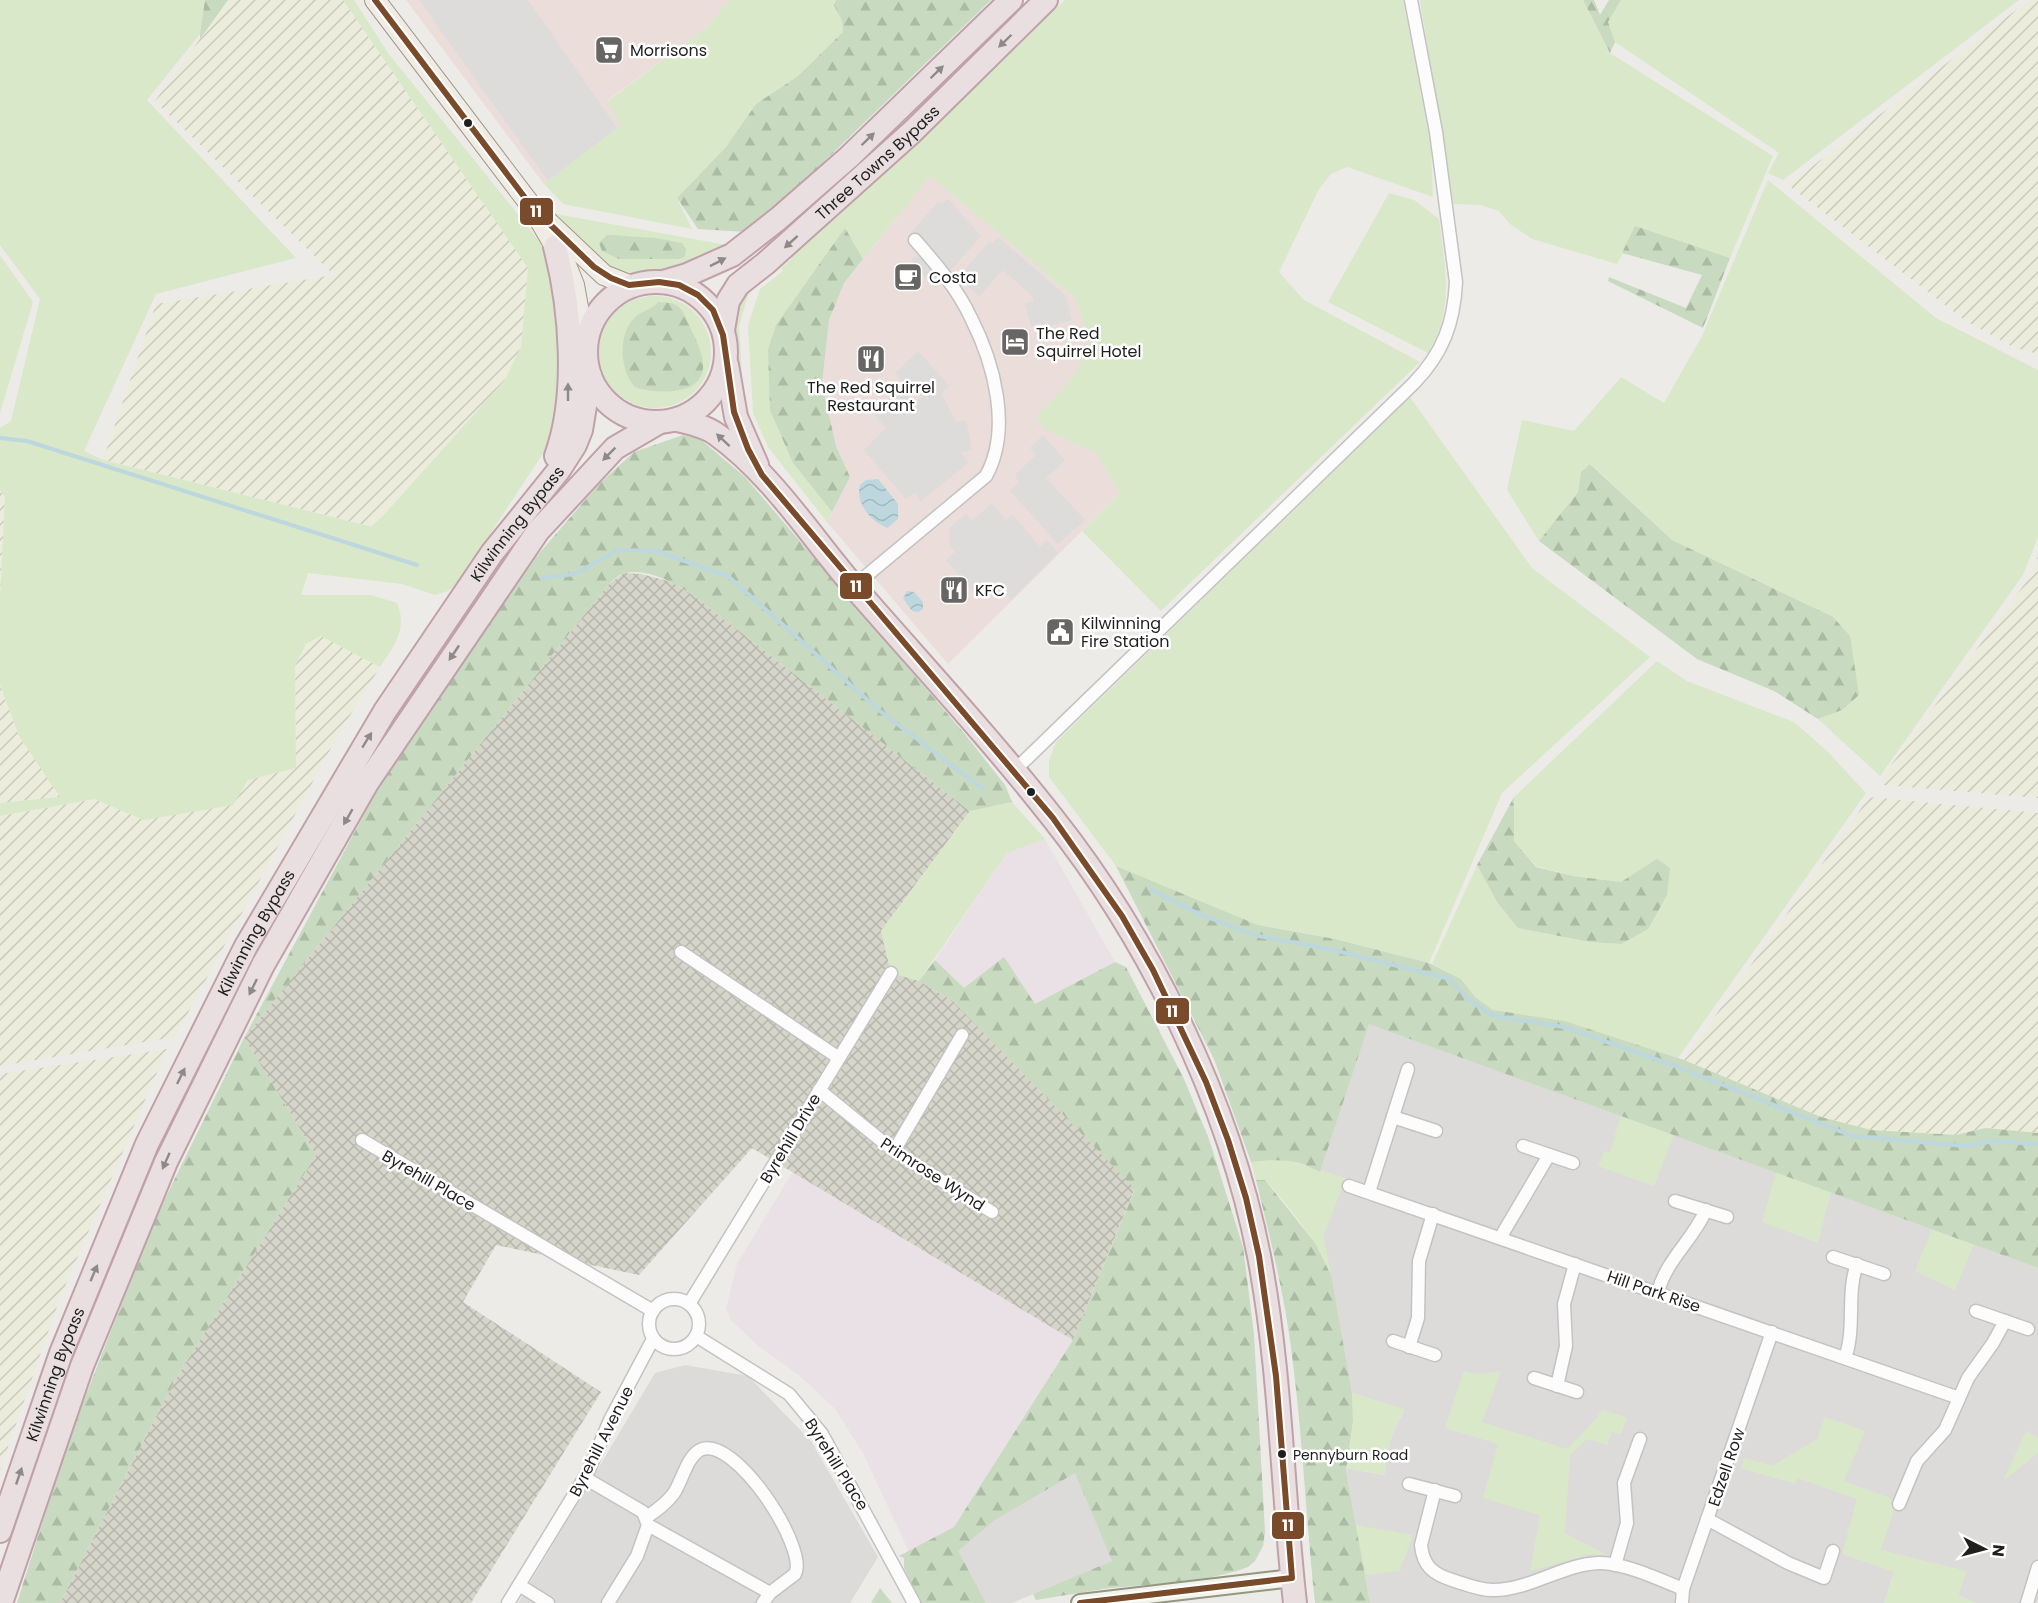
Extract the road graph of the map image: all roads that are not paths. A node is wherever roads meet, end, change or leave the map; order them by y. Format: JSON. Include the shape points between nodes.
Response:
{"nodes":[{"id":1,"x":375,"y":0,"type":"edge"},
{"id":2,"x":1011,"y":0,"type":"edge"},
{"id":3,"x":1046,"y":0,"type":"edge"},
{"id":4,"x":1411,"y":0,"type":"edge"},
{"id":5,"x":532,"y":207,"type":"junction"},
{"id":6,"x":915,"y":240,"type":"dead end"},
{"id":7,"x":555,"y":247,"type":"junction"},
{"id":8,"x":663,"y":282,"type":"junction"},
{"id":9,"x":631,"y":286,"type":"junction"},
{"id":10,"x":723,"y":330,"type":"junction"},
{"id":11,"x":585,"y":352,"type":"junction"},
{"id":12,"x":726,"y":357,"type":"junction"},
{"id":13,"x":590,"y":376,"type":"junction"},
{"id":14,"x":667,"y":421,"type":"junction"},
{"id":15,"x":761,"y":474,"type":"junction"},
{"id":16,"x":543,"y":488,"type":"junction"},
{"id":17,"x":854,"y":586,"type":"junction"},
{"id":18,"x":1014,"y":771,"type":"junction"},
{"id":19,"x":681,"y":952,"type":"dead end"},
{"id":20,"x":891,"y":973,"type":"dead end"},
{"id":21,"x":962,"y":1035,"type":"dead end"},
{"id":22,"x":839,"y":1058,"type":"junction"},
{"id":23,"x":1408,"y":1070,"type":"dead end"},
{"id":24,"x":819,"y":1090,"type":"junction"},
{"id":25,"x":1393,"y":1117,"type":"junction"},
{"id":26,"x":1436,"y":1131,"type":"dead end"},
{"id":27,"x":362,"y":1140,"type":"dead end"},
{"id":28,"x":1523,"y":1146,"type":"dead end"},
{"id":29,"x":894,"y":1151,"type":"junction"},
{"id":30,"x":1549,"y":1155,"type":"junction"},
{"id":31,"x":1573,"y":1163,"type":"dead end"},
{"id":32,"x":1348,"y":1186,"type":"dead end"},
{"id":33,"x":1369,"y":1192,"type":"junction"},
{"id":34,"x":1675,"y":1201,"type":"dead end"},
{"id":35,"x":1706,"y":1210,"type":"junction"},
{"id":36,"x":992,"y":1212,"type":"dead end"},
{"id":37,"x":1433,"y":1214,"type":"junction"},
{"id":38,"x":1727,"y":1217,"type":"dead end"},
{"id":39,"x":1500,"y":1238,"type":"junction"},
{"id":40,"x":1833,"y":1257,"type":"dead end"},
{"id":41,"x":1575,"y":1264,"type":"junction"},
{"id":42,"x":1857,"y":1264,"type":"junction"},
{"id":43,"x":1884,"y":1274,"type":"dead end"},
{"id":44,"x":1658,"y":1292,"type":"junction"},
{"id":45,"x":689,"y":1304,"type":"junction"},
{"id":46,"x":652,"y":1311,"type":"junction"},
{"id":47,"x":1976,"y":1311,"type":"dead end"},
{"id":48,"x":2005,"y":1321,"type":"junction"},
{"id":49,"x":2028,"y":1329,"type":"dead end"},
{"id":50,"x":1772,"y":1332,"type":"junction"},
{"id":51,"x":696,"y":1336,"type":"junction"},
{"id":52,"x":653,"y":1339,"type":"junction"},
{"id":53,"x":1393,"y":1341,"type":"dead end"},
{"id":54,"x":1409,"y":1347,"type":"junction"},
{"id":55,"x":1435,"y":1355,"type":"dead end"},
{"id":56,"x":1845,"y":1358,"type":"junction"},
{"id":57,"x":1534,"y":1378,"type":"dead end"},
{"id":58,"x":1557,"y":1386,"type":"junction"},
{"id":59,"x":1577,"y":1392,"type":"dead end"},
{"id":60,"x":1959,"y":1398,"type":"junction"},
{"id":61,"x":1640,"y":1439,"type":"dead end"},
{"id":62,"x":585,"y":1478,"type":"junction"},
{"id":63,"x":1409,"y":1484,"type":"dead end"},
{"id":64,"x":1435,"y":1490,"type":"junction"},
{"id":65,"x":1455,"y":1496,"type":"dead end"},
{"id":66,"x":1899,"y":1504,"type":"dead end"},
{"id":67,"x":1707,"y":1519,"type":"junction"},
{"id":68,"x":647,"y":1521,"type":"junction"},
{"id":69,"x":0,"y":1531,"type":"edge"},
{"id":70,"x":1833,"y":1551,"type":"dead end"},
{"id":71,"x":1615,"y":1565,"type":"junction"},
{"id":72,"x":2038,"y":1568,"type":"edge"},
{"id":73,"x":1292,"y":1578,"type":"junction"},
{"id":74,"x":519,"y":1586,"type":"junction"},
{"id":75,"x":1683,"y":1589,"type":"junction"},
{"id":76,"x":766,"y":1598,"type":"edge"},
{"id":77,"x":1,"y":1603,"type":"edge"},
{"id":78,"x":508,"y":1603,"type":"edge"},
{"id":79,"x":548,"y":1603,"type":"edge"},
{"id":80,"x":608,"y":1603,"type":"edge"},
{"id":81,"x":914,"y":1603,"type":"edge"},
{"id":82,"x":1080,"y":1603,"type":"edge"},
{"id":83,"x":1294,"y":1603,"type":"edge"},
{"id":84,"x":1682,"y":1603,"type":"edge"},
{"id":85,"x":2026,"y":1603,"type":"edge"}],
"edges":[{"from":1,"to":5,"type":"main road"},
{"from":8,"to":2,"type":"highway","name":"Three Towns Bypass","one_way":true,"via":[[732,255],[778,219],[857,149]]},
{"from":3,"to":10,"type":"highway","name":"Three Towns Bypass","one_way":true,"via":[[903,140],[738,285],[728,301]]},
{"from":4,"to":18,"type":"street","via":[[1436,132],[1456,282],[1452,320],[1441,349],[1407,390]]},
{"from":5,"to":7,"type":"main road"},
{"from":5,"to":9,"type":"main road","via":[[599,272]]},
{"from":6,"to":17,"type":"street","via":[[943,273],[971,318],[991,374],[999,441],[986,476]]},
{"from":7,"to":11,"type":"main road","via":[[574,285]]},
{"from":16,"to":7,"type":"highway","one_way":true,"via":[[564,432],[568,405],[568,307]]},
{"from":8,"to":9,"type":"highway"},
{"from":8,"to":10,"type":"highway","via":[[688,289],[701,298]]},
{"from":9,"to":11,"type":"highway","via":[[610,299],[596,316]]},
{"from":10,"to":12,"type":"highway"},
{"from":11,"to":13,"type":"highway"},
{"from":12,"to":14,"type":"highway","via":[[712,395],[697,410]]},
{"from":12,"to":15,"type":"highway","via":[[739,424]]},
{"from":13,"to":14,"type":"highway","via":[[614,409],[635,419]]},
{"from":13,"to":16,"type":"highway","name":"Kilwinning Bypass","via":[[578,438]]},
{"from":15,"to":14,"type":"highway","one_way":true,"via":[[717,434],[694,423]]},
{"from":14,"to":77,"type":"highway","name":"Kilwinning Bypass","one_way":true,"via":[[615,448],[538,531],[367,783],[263,965],[166,1162],[82,1366]]},
{"from":15,"to":17,"type":"highway"},
{"from":69,"to":16,"type":"highway","name":"Kilwinning Bypass","one_way":true,"via":[[61,1353],[143,1155],[246,946],[385,711],[492,553]]},
{"from":17,"to":18,"type":"highway"},
{"from":18,"to":73,"type":"highway","via":[[1054,818],[1109,896],[1194,1054],[1220,1117],[1259,1255],[1270,1331]]},
{"from":19,"to":22,"type":"street"},
{"from":20,"to":22,"type":"street","name":"Byrehill Drive"},
{"from":21,"to":29,"type":"street"},
{"from":22,"to":24,"type":"street","name":"Byrehill Drive"},
{"from":23,"to":25,"type":"street"},
{"from":24,"to":29,"type":"street","name":"Primrose Wynd"},
{"from":24,"to":45,"type":"street","name":"Byrehill Drive"},
{"from":25,"to":26,"type":"street"},
{"from":25,"to":33,"type":"street"},
{"from":27,"to":46,"type":"street","name":"Byrehill Place"},
{"from":28,"to":30,"type":"street"},
{"from":29,"to":36,"type":"street","name":"Primrose Wynd"},
{"from":30,"to":31,"type":"street"},
{"from":30,"to":39,"type":"street"},
{"from":32,"to":33,"type":"street","name":"Hill Park Rise"},
{"from":33,"to":37,"type":"street","name":"Hill Park Rise"},
{"from":34,"to":35,"type":"street"},
{"from":35,"to":38,"type":"street"},
{"from":35,"to":44,"type":"street","via":[[1669,1264]]},
{"from":37,"to":39,"type":"street","name":"Hill Park Rise"},
{"from":37,"to":54,"type":"street","via":[[1419,1261],[1418,1318]]},
{"from":39,"to":41,"type":"street","name":"Hill Park Rise"},
{"from":40,"to":42,"type":"street"},
{"from":41,"to":44,"type":"street","name":"Hill Park Rise"},
{"from":41,"to":58,"type":"street","via":[[1564,1304],[1566,1346]]},
{"from":42,"to":43,"type":"street"},
{"from":42,"to":56,"type":"street","via":[[1852,1277],[1850,1337]]},
{"from":44,"to":50,"type":"street","name":"Hill Park Rise"},
{"from":45,"to":46,"type":"street","via":[[668,1300]]},
{"from":45,"to":51,"type":"street","via":[[699,1320]]},
{"from":46,"to":52,"type":"street","via":[[649,1327]]},
{"from":47,"to":48,"type":"street"},
{"from":48,"to":49,"type":"street"},
{"from":48,"to":60,"type":"street"},
{"from":50,"to":56,"type":"street","name":"Hill Park Rise"},
{"from":50,"to":67,"type":"street","name":"Edzell Row"},
{"from":51,"to":52,"type":"street","via":[[691,1343],[676,1349],[667,1349]]},
{"from":51,"to":81,"type":"street","name":"Byrehill Place","via":[[796,1402],[822,1434]]},
{"from":52,"to":62,"type":"street","name":"Byrehill Avenue","via":[[610,1420]]},
{"from":53,"to":54,"type":"street"},
{"from":54,"to":55,"type":"street"},
{"from":56,"to":60,"type":"street","name":"Hill Park Rise"},
{"from":57,"to":58,"type":"street"},
{"from":58,"to":59,"type":"street"},
{"from":60,"to":66,"type":"street","via":[[1945,1430],[1917,1461]]},
{"from":61,"to":71,"type":"street","via":[[1624,1483],[1627,1523]]},
{"from":62,"to":68,"type":"street","via":[[643,1512]]},
{"from":62,"to":74,"type":"street","name":"Byrehill Avenue"},
{"from":63,"to":64,"type":"street"},
{"from":64,"to":65,"type":"street"},
{"from":64,"to":71,"type":"street","via":[[1421,1545],[1426,1565],[1441,1577],[1500,1590],[1589,1564]]},
{"from":67,"to":70,"type":"street","via":[[1824,1578]]},
{"from":67,"to":75,"type":"street","name":"Edzell Row"},
{"from":68,"to":76,"type":"street"},
{"from":68,"to":76,"type":"street","via":[[674,1493],[693,1456],[708,1448],[721,1453],[755,1480],[775,1511],[795,1555],[795,1574]]},
{"from":68,"to":80,"type":"street","via":[[647,1533],[637,1556]]},
{"from":71,"to":75,"type":"street"},
{"from":72,"to":85,"type":"street"},
{"from":73,"to":82,"type":"street"},
{"from":73,"to":83,"type":"highway"},
{"from":74,"to":78,"type":"street","name":"Byrehill Avenue"},
{"from":74,"to":79,"type":"street"},
{"from":75,"to":84,"type":"street","name":"Edzell Row"}]}
